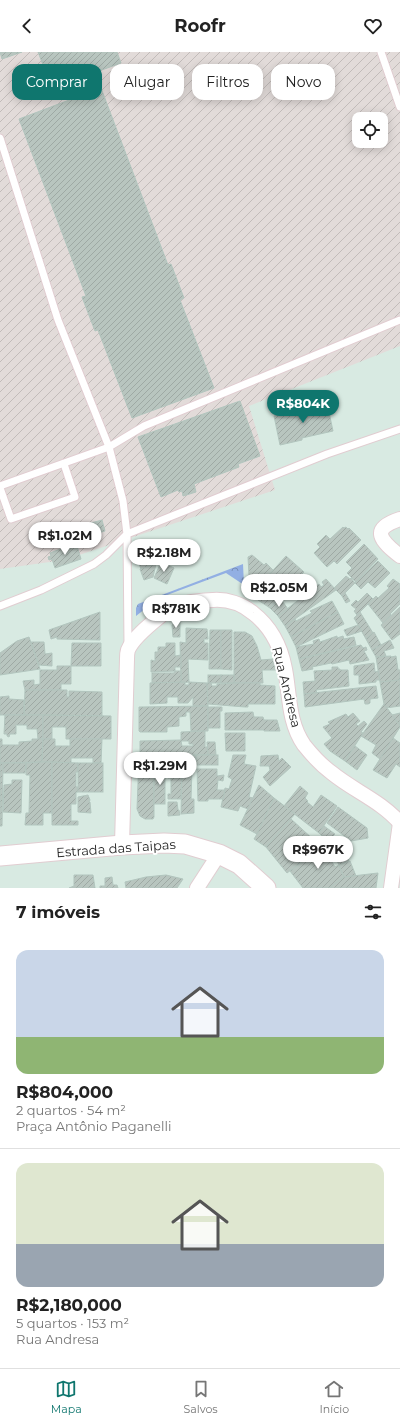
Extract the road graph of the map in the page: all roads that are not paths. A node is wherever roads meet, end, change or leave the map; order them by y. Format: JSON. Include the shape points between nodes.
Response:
{"nodes":[{"id":1,"x":381,"y":52,"type":"edge"},
{"id":2,"x":400,"y":107,"type":"edge"},
{"id":3,"x":0,"y":138,"type":"edge"},
{"id":4,"x":400,"y":320,"type":"edge"},
{"id":5,"x":400,"y":429,"type":"edge"},
{"id":6,"x":109,"y":447,"type":"junction"},
{"id":7,"x":64,"y":464,"type":"junction"},
{"id":8,"x":0,"y":487,"type":"edge"},
{"id":9,"x":400,"y":518,"type":"edge"},
{"id":10,"x":127,"y":534,"type":"junction"},
{"id":11,"x":400,"y":556,"type":"edge"},
{"id":12,"x":0,"y":606,"type":"edge"},
{"id":13,"x":128,"y":649,"type":"junction"},
{"id":14,"x":400,"y":823,"type":"edge"},
{"id":15,"x":122,"y":845,"type":"junction"},
{"id":16,"x":219,"y":854,"type":"junction"},
{"id":17,"x":0,"y":856,"type":"edge"},
{"id":18,"x":197,"y":888,"type":"edge"},
{"id":19,"x":266,"y":888,"type":"edge"},
{"id":20,"x":391,"y":888,"type":"edge"}],
"edges":[{"from":1,"to":2,"type":"lane"},
{"from":3,"to":6,"type":"lane","via":[[58,320]]},
{"from":4,"to":6,"type":"lane","via":[[144,426]]},
{"from":5,"to":10,"type":"lane","via":[[327,454]]},
{"from":6,"to":7,"type":"lane"},
{"from":6,"to":10,"type":"lane","via":[[123,501]]},
{"from":7,"to":8,"type":"lane"},
{"from":7,"to":8,"type":"lane","via":[[75,497],[11,519]]},
{"from":9,"to":11,"type":"street","via":[[384,526],[381,538],[384,544]]},
{"from":10,"to":12,"type":"lane","via":[[94,564],[41,590]]},
{"from":10,"to":13,"type":"lane"},
{"from":13,"to":14,"type":"street","name":"Rua Andresa","via":[[152,623],[175,606],[219,600],[246,607],[267,627],[282,652],[290,711],[303,743],[332,774],[372,798],[392,813]]},
{"from":13,"to":15,"type":"street"},
{"from":14,"to":20,"type":"street"},
{"from":15,"to":16,"type":"main road","name":"Estrada das Taipas","via":[[185,844]]},
{"from":15,"to":17,"type":"main road","name":"Estrada das Taipas"},
{"from":16,"to":18,"type":"street"},
{"from":16,"to":19,"type":"main road","name":"Estrada das Taipas","via":[[240,864]]}]}
